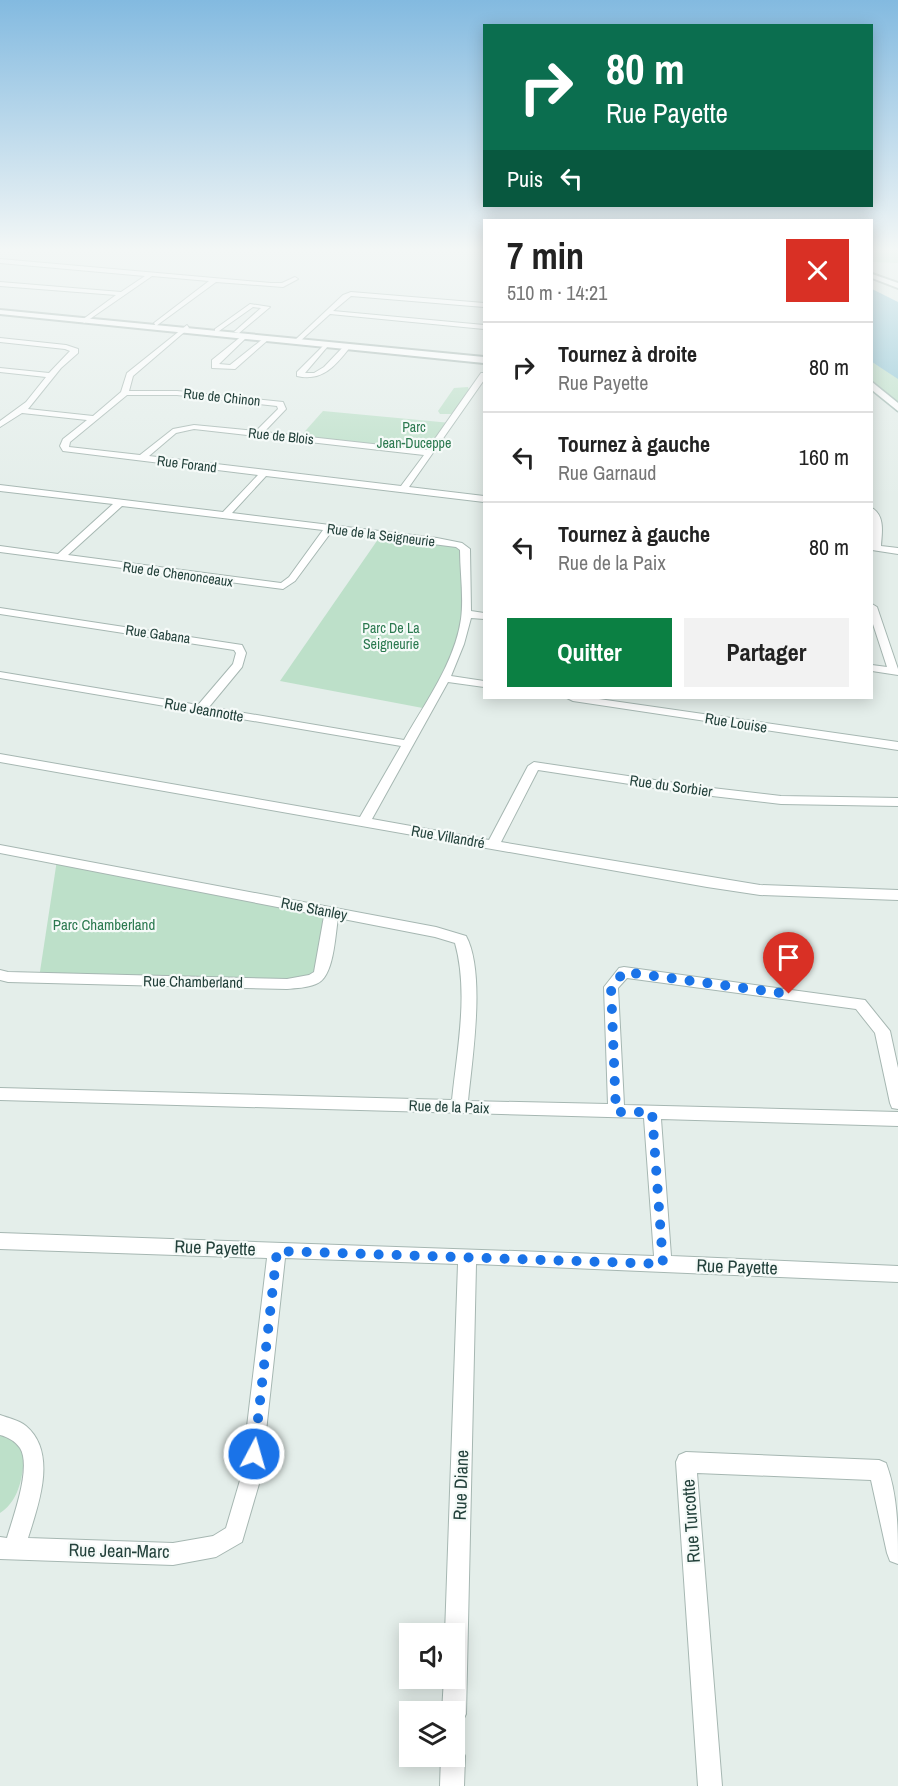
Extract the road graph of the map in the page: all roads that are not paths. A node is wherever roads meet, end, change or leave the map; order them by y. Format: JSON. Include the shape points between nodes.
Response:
{"nodes":[{"id":1,"x":182,"y":331,"type":"edge"},
{"id":2,"x":211,"y":331,"type":"edge"},
{"id":3,"x":225,"y":331,"type":"edge"},
{"id":4,"x":244,"y":331,"type":"edge"},
{"id":5,"x":307,"y":331,"type":"edge"},
{"id":6,"x":241,"y":334,"type":"junction"},
{"id":7,"x":266,"y":339,"type":"junction"},
{"id":8,"x":0,"y":340,"type":"edge"},
{"id":9,"x":298,"y":340,"type":"junction"},
{"id":10,"x":326,"y":345,"type":"junction"},
{"id":11,"x":347,"y":346,"type":"junction"},
{"id":12,"x":483,"y":355,"type":"edge"},
{"id":13,"x":483,"y":360,"type":"edge"},
{"id":14,"x":0,"y":370,"type":"edge"},
{"id":15,"x":52,"y":375,"type":"junction"},
{"id":16,"x":873,"y":386,"type":"edge"},
{"id":17,"x":480,"y":388,"type":"edge"},
{"id":18,"x":125,"y":393,"type":"junction"},
{"id":19,"x":898,"y":408,"type":"edge"},
{"id":20,"x":20,"y":410,"type":"junction"},
{"id":21,"x":95,"y":419,"type":"junction"},
{"id":22,"x":0,"y":425,"type":"edge"},
{"id":23,"x":259,"y":434,"type":"junction"},
{"id":24,"x":430,"y":453,"type":"junction"},
{"id":25,"x":142,"y":458,"type":"junction"},
{"id":26,"x":263,"y":474,"type":"junction"},
{"id":27,"x":0,"y":488,"type":"edge"},
{"id":28,"x":404,"y":489,"type":"junction"},
{"id":29,"x":483,"y":499,"type":"edge"},
{"id":30,"x":120,"y":502,"type":"junction"},
{"id":31,"x":873,"y":513,"type":"edge"},
{"id":32,"x":226,"y":515,"type":"junction"},
{"id":33,"x":329,"y":528,"type":"junction"},
{"id":34,"x":874,"y":547,"type":"edge"},
{"id":35,"x":0,"y":549,"type":"edge"},
{"id":36,"x":898,"y":550,"type":"edge"},
{"id":37,"x":60,"y":557,"type":"junction"},
{"id":38,"x":873,"y":610,"type":"edge"},
{"id":39,"x":0,"y":611,"type":"edge"},
{"id":40,"x":466,"y":614,"type":"junction"},
{"id":41,"x":483,"y":616,"type":"edge"},
{"id":42,"x":873,"y":668,"type":"edge"},
{"id":43,"x":895,"y":671,"type":"edge"},
{"id":44,"x":0,"y":675,"type":"edge"},
{"id":45,"x":446,"y":678,"type":"junction"},
{"id":46,"x":483,"y":684,"type":"edge"},
{"id":47,"x":580,"y":699,"type":"edge"},
{"id":48,"x":200,"y":710,"type":"junction"},
{"id":49,"x":408,"y":744,"type":"junction"},
{"id":50,"x":898,"y":746,"type":"edge"},
{"id":51,"x":0,"y":758,"type":"edge"},
{"id":52,"x":898,"y":802,"type":"edge"},
{"id":53,"x":364,"y":822,"type":"junction"},
{"id":54,"x":494,"y":845,"type":"junction"},
{"id":55,"x":0,"y":849,"type":"edge"},
{"id":56,"x":898,"y":895,"type":"edge"},
{"id":57,"x":332,"y":912,"type":"junction"},
{"id":58,"x":0,"y":975,"type":"edge"},
{"id":59,"x":0,"y":1094,"type":"edge"},
{"id":60,"x":898,"y":1103,"type":"edge"},
{"id":61,"x":459,"y":1108,"type":"junction"},
{"id":62,"x":616,"y":1112,"type":"junction"},
{"id":63,"x":652,"y":1112,"type":"junction"},
{"id":64,"x":898,"y":1119,"type":"edge"},
{"id":65,"x":0,"y":1241,"type":"edge"},
{"id":66,"x":277,"y":1251,"type":"junction"},
{"id":67,"x":467,"y":1256,"type":"junction"},
{"id":68,"x":663,"y":1264,"type":"junction"},
{"id":69,"x":898,"y":1274,"type":"edge"},
{"id":70,"x":0,"y":1425,"type":"edge"},
{"id":71,"x":7,"y":1548,"type":"edge"},
{"id":72,"x":898,"y":1552,"type":"edge"},
{"id":73,"x":454,"y":1701,"type":"edge"},
{"id":74,"x":453,"y":1767,"type":"edge"},
{"id":75,"x":453,"y":1786,"type":"edge"},
{"id":76,"x":710,"y":1786,"type":"edge"}],
"edges":[{"from":1,"to":18,"type":"street","name":"Rue Forand","via":[[130,375]]},
{"from":2,"to":6,"type":"street"},
{"from":3,"to":6,"type":"street"},
{"from":4,"to":6,"type":"street"},
{"from":5,"to":9,"type":"street"},
{"from":6,"to":7,"type":"street"},
{"from":6,"to":7,"type":"street","via":[[215,366],[232,367]]},
{"from":6,"to":9,"type":"street"},
{"from":7,"to":9,"type":"street"},
{"from":8,"to":15,"type":"street","via":[[72,348],[74,354]]},
{"from":9,"to":10,"type":"street"},
{"from":9,"to":12,"type":"street"},
{"from":10,"to":11,"type":"street"},
{"from":10,"to":11,"type":"street","via":[[300,374],[322,374]]},
{"from":11,"to":13,"type":"street"},
{"from":14,"to":15,"type":"street"},
{"from":15,"to":20,"type":"street","via":[[39,394]]},
{"from":16,"to":19,"type":"main road"},
{"from":17,"to":24,"type":"street"},
{"from":18,"to":21,"type":"street","name":"Rue Forand"},
{"from":18,"to":23,"type":"street","name":"Rue de Chinon","via":[[177,393],[280,404],[282,410]]},
{"from":20,"to":21,"type":"street"},
{"from":20,"to":22,"type":"street"},
{"from":21,"to":25,"type":"street","name":"Rue Forand","via":[[66,441],[66,449]]},
{"from":23,"to":24,"type":"street","name":"Rue de Blois"},
{"from":23,"to":25,"type":"street","name":"Rue de Blois","via":[[178,429]]},
{"from":24,"to":28,"type":"street"},
{"from":25,"to":26,"type":"street","name":"Rue Forand"},
{"from":26,"to":28,"type":"street","name":"Rue Forand"},
{"from":26,"to":32,"type":"street"},
{"from":27,"to":30,"type":"street","name":"Rue de la Seigneurie"},
{"from":28,"to":29,"type":"street","name":"Rue Forand"},
{"from":30,"to":32,"type":"street","name":"Rue de la Seigneurie"},
{"from":30,"to":37,"type":"street"},
{"from":31,"to":34,"type":"street","via":[[878,524]]},
{"from":32,"to":33,"type":"street","name":"Rue de la Seigneurie"},
{"from":33,"to":37,"type":"street","name":"Rue de Chenonceaux","via":[[284,586]]},
{"from":33,"to":40,"type":"street","name":"Rue de la Seigneurie","via":[[459,545],[466,551]]},
{"from":34,"to":36,"type":"street"},
{"from":35,"to":37,"type":"street","name":"Rue de Chenonceaux"},
{"from":38,"to":43,"type":"street"},
{"from":39,"to":48,"type":"street","name":"Rue Gabana","via":[[238,647],[238,665]]},
{"from":40,"to":41,"type":"street"},
{"from":40,"to":45,"type":"street","name":"Rue de la Seigneurie"},
{"from":42,"to":43,"type":"street"},
{"from":44,"to":48,"type":"street","name":"Rue Jeannotte"},
{"from":45,"to":46,"type":"street"},
{"from":45,"to":49,"type":"street","name":"Rue de la Seigneurie"},
{"from":47,"to":50,"type":"street","name":"Rue Louise"},
{"from":48,"to":49,"type":"street","name":"Rue Jeannotte"},
{"from":49,"to":53,"type":"street","name":"Rue de la Seigneurie"},
{"from":51,"to":53,"type":"street","name":"Rue Villandré"},
{"from":52,"to":54,"type":"street","name":"Rue du Sorbier","via":[[781,801],[534,765]]},
{"from":53,"to":54,"type":"street","name":"Rue Villandré"},
{"from":54,"to":56,"type":"street","name":"Rue Villandré","via":[[749,889]]},
{"from":55,"to":57,"type":"street","name":"Rue Stanley"},
{"from":57,"to":58,"type":"street","name":"Rue Chamberland","via":[[321,974],[314,980],[288,984]]},
{"from":57,"to":61,"type":"street","name":"Rue Stanley","via":[[460,940],[466,952],[467,1011]]},
{"from":59,"to":61,"type":"street","name":"Rue de la Paix"},
{"from":60,"to":62,"type":"street","via":[[882,1031],[860,1004],[624,972],[611,987]]},
{"from":61,"to":62,"type":"street","name":"Rue de la Paix"},
{"from":62,"to":63,"type":"street","name":"Rue de la Paix"},
{"from":63,"to":64,"type":"street","name":"Rue de la Paix"},
{"from":63,"to":68,"type":"street"},
{"from":65,"to":66,"type":"street","name":"Rue Payette"},
{"from":66,"to":67,"type":"street","name":"Rue Payette"},
{"from":66,"to":71,"type":"street","name":"Rue Jean-Marc","via":[[251,1477],[235,1535],[216,1546],[173,1554]]},
{"from":67,"to":68,"type":"street","name":"Rue Payette"},
{"from":67,"to":73,"type":"street","name":"Rue Diane"},
{"from":68,"to":69,"type":"street","name":"Rue Payette"},
{"from":70,"to":71,"type":"street","via":[[20,1432],[30,1449],[35,1473]]},
{"from":72,"to":76,"type":"street","name":"Rue Turcotte","via":[[879,1470],[686,1462]]},
{"from":74,"to":75,"type":"street"}]}
